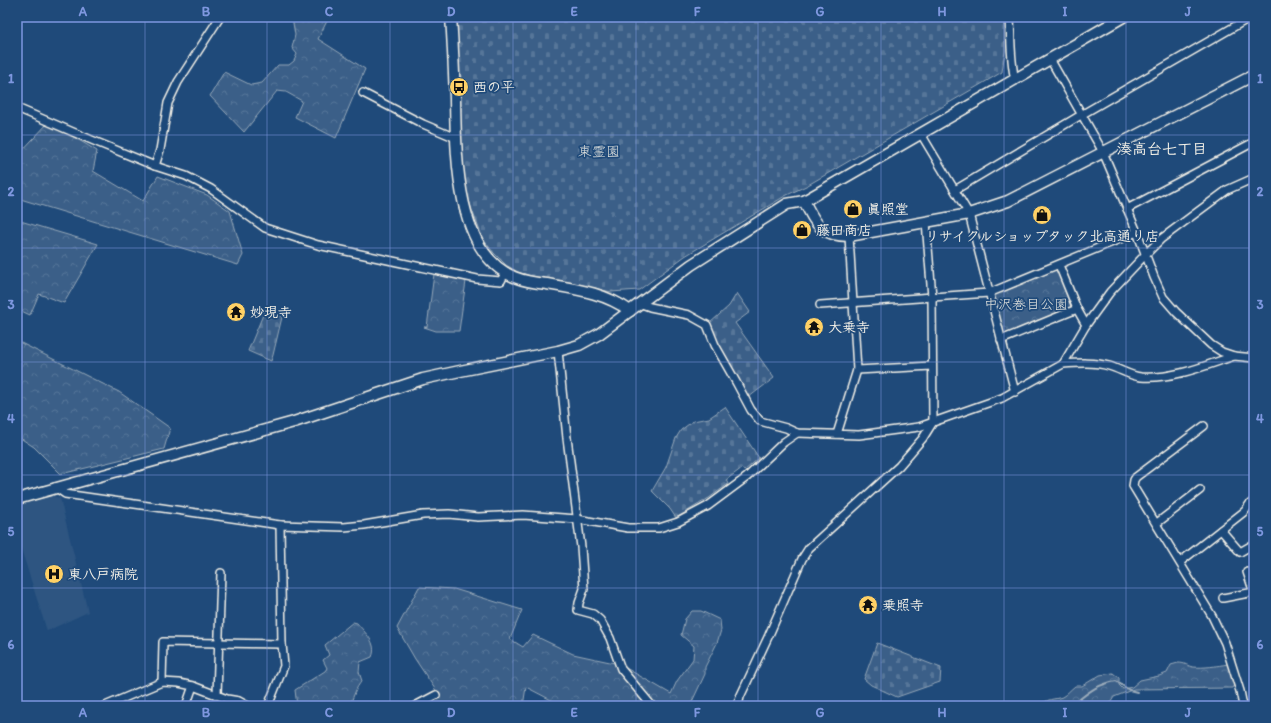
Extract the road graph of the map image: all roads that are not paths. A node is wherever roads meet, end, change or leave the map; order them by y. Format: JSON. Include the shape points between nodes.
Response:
{"nodes":[{"id":1,"x":220,"y":17,"type":"edge"},
{"id":2,"x":451,"y":17,"type":"edge"},
{"id":3,"x":1010,"y":17,"type":"edge"},
{"id":4,"x":1123,"y":17,"type":"edge"},
{"id":5,"x":1251,"y":17,"type":"edge"},
{"id":6,"x":1050,"y":59,"type":"junction"},
{"id":7,"x":1254,"y":75,"type":"edge"},
{"id":8,"x":1015,"y":80,"type":"junction"},
{"id":9,"x":363,"y":93,"type":"dead end"},
{"id":10,"x":17,"y":108,"type":"edge"},
{"id":11,"x":1082,"y":115,"type":"junction"},
{"id":12,"x":921,"y":134,"type":"junction"},
{"id":13,"x":456,"y":138,"type":"junction"},
{"id":14,"x":1254,"y":142,"type":"edge"},
{"id":15,"x":1103,"y":152,"type":"junction"},
{"id":16,"x":155,"y":166,"type":"junction"},
{"id":17,"x":1254,"y":178,"type":"edge"},
{"id":18,"x":955,"y":190,"type":"junction"},
{"id":19,"x":804,"y":201,"type":"junction"},
{"id":20,"x":1127,"y":209,"type":"junction"},
{"id":21,"x":969,"y":214,"type":"junction"},
{"id":22,"x":926,"y":222,"type":"junction"},
{"id":23,"x":1137,"y":232,"type":"junction"},
{"id":24,"x":849,"y":236,"type":"junction"},
{"id":25,"x":1146,"y":254,"type":"junction"},
{"id":26,"x":1059,"y":265,"type":"junction"},
{"id":27,"x":505,"y":273,"type":"junction"},
{"id":28,"x":990,"y":293,"type":"junction"},
{"id":29,"x":932,"y":297,"type":"junction"},
{"id":30,"x":853,"y":302,"type":"junction"},
{"id":31,"x":639,"y":303,"type":"junction"},
{"id":32,"x":820,"y":305,"type":"dead end"},
{"id":33,"x":1077,"y":309,"type":"junction"},
{"id":34,"x":630,"y":311,"type":"junction"},
{"id":35,"x":1086,"y":325,"type":"junction"},
{"id":36,"x":1001,"y":340,"type":"junction"},
{"id":37,"x":558,"y":351,"type":"junction"},
{"id":38,"x":1234,"y":356,"type":"junction"},
{"id":39,"x":1254,"y":358,"type":"edge"},
{"id":40,"x":1063,"y":364,"type":"junction"},
{"id":41,"x":932,"y":366,"type":"junction"},
{"id":42,"x":857,"y":370,"type":"junction"},
{"id":43,"x":1015,"y":392,"type":"junction"},
{"id":44,"x":933,"y":422,"type":"junction"},
{"id":45,"x":1204,"y":426,"type":"dead end"},
{"id":46,"x":798,"y":433,"type":"junction"},
{"id":47,"x":837,"y":434,"type":"junction"},
{"id":48,"x":55,"y":488,"type":"junction"},
{"id":49,"x":1200,"y":490,"type":"dead end"},
{"id":50,"x":17,"y":499,"type":"edge"},
{"id":51,"x":1254,"y":501,"type":"edge"},
{"id":52,"x":577,"y":518,"type":"junction"},
{"id":53,"x":1157,"y":523,"type":"junction"},
{"id":54,"x":280,"y":525,"type":"junction"},
{"id":55,"x":1221,"y":530,"type":"junction"},
{"id":56,"x":1254,"y":544,"type":"edge"},
{"id":57,"x":1180,"y":562,"type":"junction"},
{"id":58,"x":1247,"y":572,"type":"dead end"},
{"id":59,"x":221,"y":573,"type":"dead end"},
{"id":60,"x":1253,"y":589,"type":"edge"},
{"id":61,"x":1223,"y":598,"type":"dead end"},
{"id":62,"x":219,"y":643,"type":"junction"},
{"id":63,"x":282,"y":644,"type":"junction"},
{"id":64,"x":162,"y":682,"type":"junction"},
{"id":65,"x":193,"y":686,"type":"junction"},
{"id":66,"x":217,"y":694,"type":"junction"},
{"id":67,"x":436,"y":695,"type":"dead end"},
{"id":68,"x":1254,"y":704,"type":"edge"},
{"id":69,"x":105,"y":706,"type":"edge"},
{"id":70,"x":186,"y":706,"type":"edge"},
{"id":71,"x":248,"y":706,"type":"edge"},
{"id":72,"x":268,"y":706,"type":"edge"},
{"id":73,"x":415,"y":706,"type":"edge"},
{"id":74,"x":652,"y":706,"type":"edge"},
{"id":75,"x":738,"y":706,"type":"edge"},
{"id":76,"x":1243,"y":706,"type":"edge"},
{"id":77,"x":1252,"y":706,"type":"edge"}],
"edges":[{"from":1,"to":16,"type":"street","via":[[178,82],[168,103]]},
{"from":2,"to":13,"type":"street"},
{"from":3,"to":8,"type":"street","via":[[1012,69]]},
{"from":4,"to":6,"type":"street"},
{"from":5,"to":11,"type":"street"},
{"from":6,"to":8,"type":"street"},
{"from":6,"to":11,"type":"street"},
{"from":7,"to":15,"type":"street"},
{"from":8,"to":12,"type":"street"},
{"from":9,"to":13,"type":"street"},
{"from":10,"to":16,"type":"street"},
{"from":11,"to":15,"type":"street"},
{"from":11,"to":18,"type":"street"},
{"from":12,"to":18,"type":"street"},
{"from":12,"to":19,"type":"street"},
{"from":13,"to":27,"type":"street","via":[[460,187],[466,213],[482,248],[494,264]]},
{"from":14,"to":20,"type":"street"},
{"from":15,"to":20,"type":"street"},
{"from":15,"to":21,"type":"street","via":[[1008,201]]},
{"from":16,"to":27,"type":"street","via":[[186,176],[211,189],[265,228],[318,245],[477,279],[501,281]]},
{"from":17,"to":25,"type":"street","via":[[1227,190]]},
{"from":18,"to":21,"type":"street"},
{"from":19,"to":24,"type":"street","via":[[820,228],[828,234]]},
{"from":19,"to":31,"type":"street","via":[[786,204]]},
{"from":20,"to":23,"type":"street"},
{"from":21,"to":22,"type":"street"},
{"from":21,"to":28,"type":"street"},
{"from":22,"to":24,"type":"street"},
{"from":22,"to":29,"type":"street"},
{"from":23,"to":25,"type":"street"},
{"from":23,"to":26,"type":"street"},
{"from":24,"to":30,"type":"street"},
{"from":25,"to":35,"type":"street","via":[[1110,292]]},
{"from":25,"to":38,"type":"street","via":[[1163,297],[1211,344],[1222,352]]},
{"from":26,"to":28,"type":"street"},
{"from":26,"to":33,"type":"street"},
{"from":27,"to":34,"type":"street","via":[[532,282],[599,294]]},
{"from":28,"to":29,"type":"street"},
{"from":28,"to":36,"type":"street"},
{"from":29,"to":30,"type":"street"},
{"from":29,"to":41,"type":"street"},
{"from":30,"to":32,"type":"street"},
{"from":30,"to":42,"type":"street"},
{"from":31,"to":34,"type":"street"},
{"from":31,"to":46,"type":"street","via":[[689,315],[707,325],[715,345],[751,410],[760,421]]},
{"from":33,"to":35,"type":"street"},
{"from":33,"to":36,"type":"street"},
{"from":34,"to":37,"type":"street","via":[[579,345]]},
{"from":35,"to":40,"type":"street"},
{"from":36,"to":43,"type":"street"},
{"from":37,"to":48,"type":"street","via":[[423,380],[294,422]]},
{"from":37,"to":52,"type":"street"},
{"from":38,"to":39,"type":"street"},
{"from":38,"to":40,"type":"street","via":[[1171,376],[1155,377],[1139,377],[1094,363]]},
{"from":40,"to":43,"type":"street"},
{"from":41,"to":42,"type":"street"},
{"from":41,"to":44,"type":"street"},
{"from":42,"to":47,"type":"street"},
{"from":43,"to":44,"type":"street"},
{"from":44,"to":47,"type":"street","via":[[899,431],[859,435]]},
{"from":44,"to":75,"type":"street","via":[[899,466],[810,548],[802,559]]},
{"from":45,"to":53,"type":"street","via":[[1134,480],[1133,486]]},
{"from":46,"to":47,"type":"street"},
{"from":46,"to":52,"type":"street","via":[[784,442],[734,488],[678,522],[659,528],[628,528]]},
{"from":48,"to":50,"type":"street"},
{"from":48,"to":54,"type":"street","via":[[65,494]]},
{"from":49,"to":53,"type":"street"},
{"from":51,"to":55,"type":"street"},
{"from":52,"to":54,"type":"street","via":[[437,514],[344,527]]},
{"from":52,"to":74,"type":"street","via":[[582,546],[584,589],[578,610],[593,614],[600,620],[610,638],[621,669]]},
{"from":53,"to":57,"type":"street"},
{"from":54,"to":63,"type":"street"},
{"from":55,"to":56,"type":"street","via":[[1240,552]]},
{"from":55,"to":57,"type":"street"},
{"from":57,"to":76,"type":"street","via":[[1225,643]]},
{"from":58,"to":60,"type":"street"},
{"from":59,"to":62,"type":"street"},
{"from":60,"to":61,"type":"street"},
{"from":62,"to":63,"type":"street"},
{"from":62,"to":64,"type":"street","via":[[163,642]]},
{"from":62,"to":66,"type":"street"},
{"from":63,"to":72,"type":"street","via":[[284,666]]},
{"from":64,"to":65,"type":"street"},
{"from":64,"to":69,"type":"street"},
{"from":65,"to":66,"type":"street"},
{"from":65,"to":70,"type":"street"},
{"from":66,"to":71,"type":"street"},
{"from":67,"to":73,"type":"street"},
{"from":68,"to":77,"type":"street"}]}
